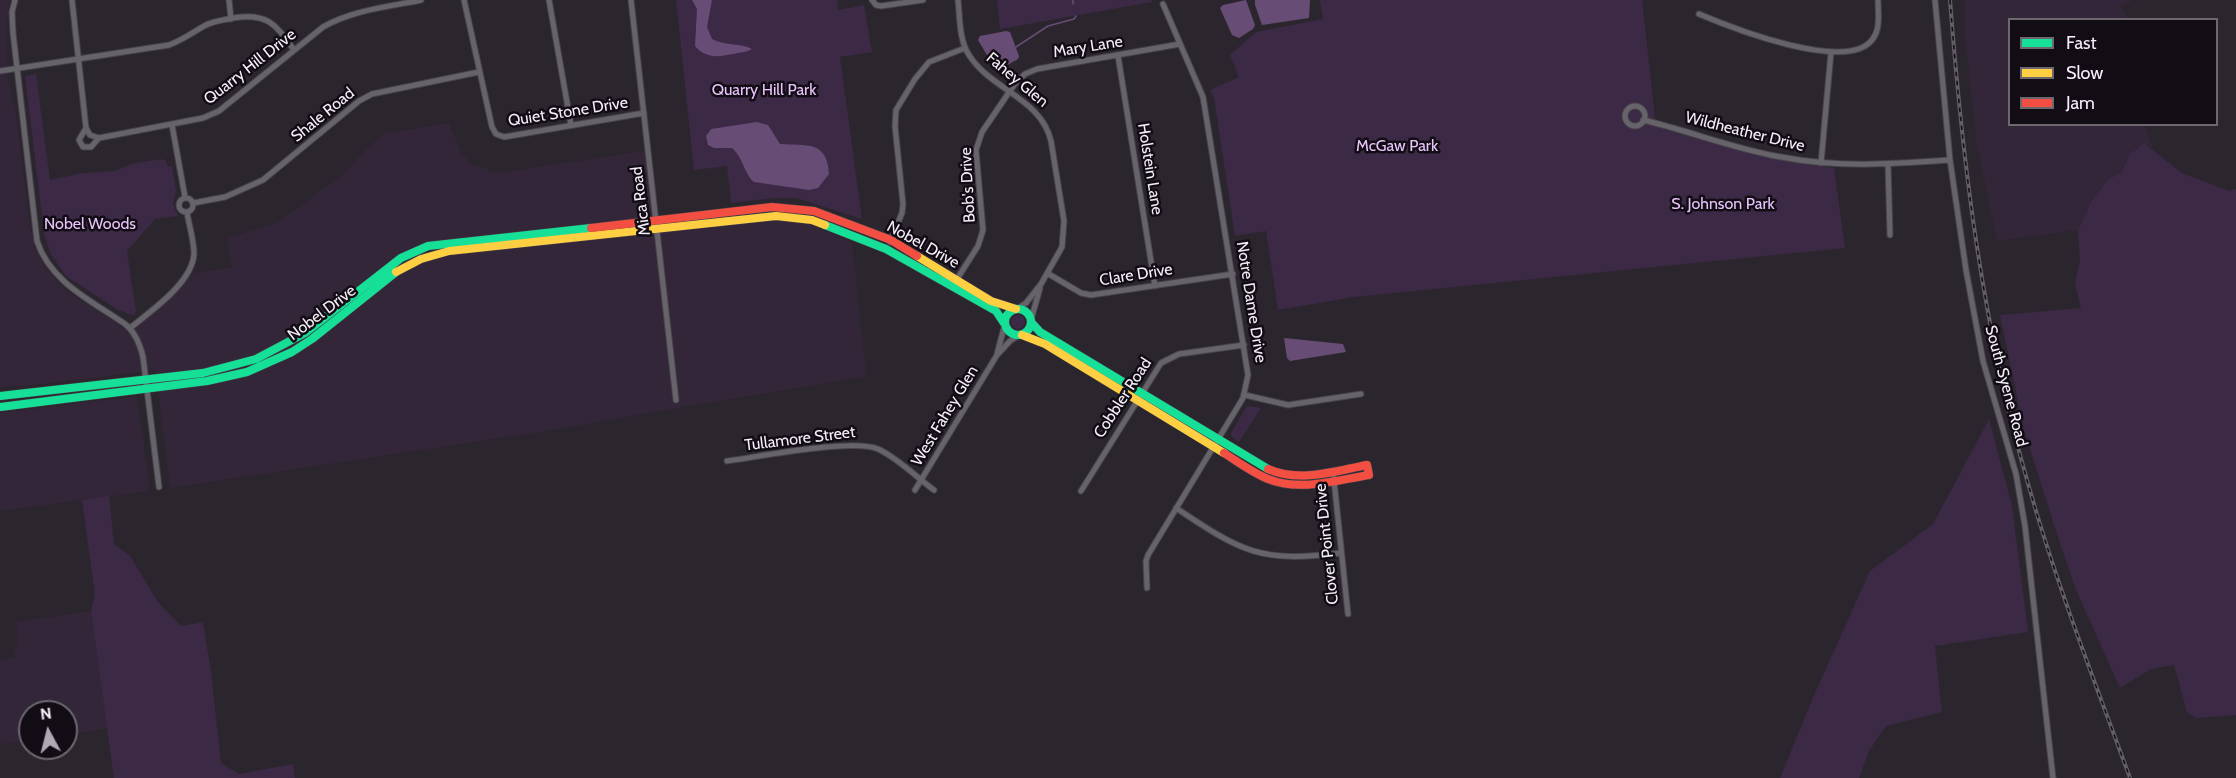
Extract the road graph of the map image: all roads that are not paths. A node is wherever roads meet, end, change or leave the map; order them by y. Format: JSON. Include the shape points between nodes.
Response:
{"nodes":[{"id":1,"x":15,"y":0,"type":"edge"},
{"id":2,"x":72,"y":0,"type":"edge"},
{"id":3,"x":229,"y":0,"type":"edge"},
{"id":4,"x":421,"y":0,"type":"edge"},
{"id":5,"x":464,"y":0,"type":"edge"},
{"id":6,"x":549,"y":0,"type":"edge"},
{"id":7,"x":632,"y":0,"type":"edge"},
{"id":8,"x":922,"y":0,"type":"edge"},
{"id":9,"x":958,"y":0,"type":"edge"},
{"id":10,"x":1878,"y":0,"type":"edge"},
{"id":11,"x":1935,"y":0,"type":"edge"},
{"id":12,"x":874,"y":2,"type":"edge"},
{"id":13,"x":1163,"y":4,"type":"dead end"},
{"id":14,"x":1699,"y":14,"type":"dead end"},
{"id":15,"x":231,"y":18,"type":"junction"},
{"id":16,"x":1180,"y":44,"type":"junction"},
{"id":17,"x":965,"y":48,"type":"junction"},
{"id":18,"x":294,"y":50,"type":"junction"},
{"id":19,"x":1831,"y":52,"type":"junction"},
{"id":20,"x":1118,"y":56,"type":"junction"},
{"id":21,"x":78,"y":60,"type":"junction"},
{"id":22,"x":17,"y":69,"type":"junction"},
{"id":23,"x":0,"y":71,"type":"edge"},
{"id":24,"x":479,"y":72,"type":"junction"},
{"id":25,"x":1009,"y":92,"type":"junction"},
{"id":26,"x":644,"y":113,"type":"junction"},
{"id":27,"x":1643,"y":120,"type":"dead end"},
{"id":28,"x":172,"y":125,"type":"junction"},
{"id":29,"x":571,"y":125,"type":"junction"},
{"id":30,"x":86,"y":128,"type":"junction"},
{"id":31,"x":99,"y":138,"type":"junction"},
{"id":32,"x":1950,"y":160,"type":"junction"},
{"id":33,"x":1821,"y":163,"type":"junction"},
{"id":34,"x":1888,"y":165,"type":"junction"},
{"id":35,"x":185,"y":197,"type":"junction"},
{"id":36,"x":194,"y":203,"type":"junction"},
{"id":37,"x":780,"y":207,"type":"junction"},
{"id":38,"x":187,"y":212,"type":"junction"},
{"id":39,"x":780,"y":216,"type":"junction"},
{"id":40,"x":657,"y":224,"type":"junction"},
{"id":41,"x":581,"y":233,"type":"junction"},
{"id":42,"x":1890,"y":235,"type":"dead end"},
{"id":43,"x":891,"y":240,"type":"junction"},
{"id":44,"x":886,"y":249,"type":"junction"},
{"id":45,"x":1047,"y":273,"type":"junction"},
{"id":46,"x":1233,"y":274,"type":"junction"},
{"id":47,"x":957,"y":279,"type":"junction"},
{"id":48,"x":1041,"y":284,"type":"junction"},
{"id":49,"x":1155,"y":286,"type":"junction"},
{"id":50,"x":1016,"y":309,"type":"junction"},
{"id":51,"x":1031,"y":321,"type":"junction"},
{"id":52,"x":1005,"y":323,"type":"junction"},
{"id":53,"x":130,"y":328,"type":"junction"},
{"id":54,"x":1021,"y":335,"type":"junction"},
{"id":55,"x":1244,"y":345,"type":"junction"},
{"id":56,"x":997,"y":355,"type":"junction"},
{"id":57,"x":1098,"y":365,"type":"junction"},
{"id":58,"x":1093,"y":374,"type":"junction"},
{"id":59,"x":145,"y":379,"type":"junction"},
{"id":60,"x":147,"y":388,"type":"junction"},
{"id":61,"x":1142,"y":392,"type":"junction"},
{"id":62,"x":1361,"y":394,"type":"dead end"},
{"id":63,"x":1245,"y":395,"type":"junction"},
{"id":64,"x":0,"y":396,"type":"edge"},
{"id":65,"x":676,"y":400,"type":"dead end"},
{"id":66,"x":1136,"y":400,"type":"junction"},
{"id":67,"x":0,"y":407,"type":"edge"},
{"id":68,"x":1218,"y":438,"type":"junction"},
{"id":69,"x":1213,"y":447,"type":"junction"},
{"id":70,"x":727,"y":461,"type":"dead end"},
{"id":71,"x":1270,"y":470,"type":"junction"},
{"id":72,"x":1333,"y":471,"type":"junction"},
{"id":73,"x":1267,"y":479,"type":"junction"},
{"id":74,"x":1334,"y":480,"type":"junction"},
{"id":75,"x":921,"y":481,"type":"junction"},
{"id":76,"x":159,"y":487,"type":"dead end"},
{"id":77,"x":915,"y":490,"type":"dead end"},
{"id":78,"x":934,"y":490,"type":"dead end"},
{"id":79,"x":1081,"y":491,"type":"dead end"},
{"id":80,"x":1176,"y":508,"type":"junction"},
{"id":81,"x":1341,"y":554,"type":"junction"},
{"id":82,"x":1147,"y":588,"type":"dead end"},
{"id":83,"x":1348,"y":614,"type":"dead end"},
{"id":84,"x":2053,"y":778,"type":"edge"}],
"edges":[{"from":1,"to":22,"type":"street","via":[[12,21]]},
{"from":2,"to":21,"type":"street"},
{"from":3,"to":15,"type":"street"},
{"from":4,"to":18,"type":"street","name":"Quarry Hill Drive","via":[[336,19]]},
{"from":5,"to":24,"type":"street"},
{"from":6,"to":29,"type":"street"},
{"from":7,"to":26,"type":"street","name":"Mica Road"},
{"from":8,"to":12,"type":"street","via":[[881,6]]},
{"from":9,"to":17,"type":"street","name":"Fahey Glen"},
{"from":10,"to":19,"type":"street","via":[[1878,30],[1873,40],[1855,52]]},
{"from":11,"to":32,"type":"street","name":"South Syene Road"},
{"from":13,"to":16,"type":"street","name":"Notre Dame Drive"},
{"from":14,"to":19,"type":"street","via":[[1779,43]]},
{"from":15,"to":18,"type":"street","via":[[252,16],[271,22]]},
{"from":15,"to":21,"type":"street","via":[[207,24],[169,45]]},
{"from":16,"to":20,"type":"street","name":"Mary Lane"},
{"from":16,"to":46,"type":"street","name":"Notre Dame Drive","via":[[1203,97]]},
{"from":17,"to":25,"type":"street","name":"Fahey Glen","via":[[979,67]]},
{"from":17,"to":43,"type":"street","via":[[935,59],[922,69],[896,110],[903,204]]},
{"from":18,"to":28,"type":"street","name":"Quarry Hill Drive","via":[[219,111]]},
{"from":19,"to":33,"type":"street"},
{"from":20,"to":25,"type":"street","name":"Mary Lane","via":[[1037,69],[1020,78]]},
{"from":20,"to":49,"type":"street","name":"Holstein Lane"},
{"from":21,"to":22,"type":"street"},
{"from":21,"to":30,"type":"street"},
{"from":22,"to":23,"type":"street"},
{"from":22,"to":53,"type":"street","via":[[39,248],[63,281]]},
{"from":24,"to":29,"type":"street","name":"Quiet Stone Drive","via":[[496,134],[504,137]]},
{"from":24,"to":36,"type":"street","name":"Shale Road","via":[[372,94],[263,180],[225,197]]},
{"from":25,"to":45,"type":"street","name":"Fahey Glen","via":[[1038,113],[1049,131],[1064,229],[1062,247]]},
{"from":25,"to":47,"type":"street","name":"Bob's Drive","via":[[977,144],[983,230],[978,246]]},
{"from":26,"to":29,"type":"street","name":"Quiet Stone Drive"},
{"from":26,"to":40,"type":"street","name":"Mica Road"},
{"from":27,"to":33,"type":"street","name":"Wildheather Drive","via":[[1756,152]]},
{"from":28,"to":31,"type":"street","name":"Quarry Hill Drive"},
{"from":28,"to":35,"type":"street"},
{"from":30,"to":31,"type":"street","name":"Quarry Hill Drive","via":[[90,135]]},
{"from":30,"to":31,"type":"street","via":[[79,140],[83,147],[91,147]]},
{"from":32,"to":34,"type":"street","name":"Wildheather Drive"},
{"from":32,"to":84,"type":"street","name":"South Syene Road","via":[[1977,331],[2019,487]]},
{"from":33,"to":34,"type":"street","name":"Wildheather Drive"},
{"from":34,"to":42,"type":"street"},
{"from":35,"to":36,"type":"street"},
{"from":35,"to":38,"type":"street","via":[[179,204]]},
{"from":36,"to":38,"type":"street"},
{"from":37,"to":39,"type":"street"},
{"from":37,"to":40,"type":"street","name":"Nobel Drive"},
{"from":37,"to":43,"type":"street","name":"Nobel Drive","via":[[826,215]]},
{"from":38,"to":53,"type":"street","via":[[194,253],[190,270],[178,286]]},
{"from":39,"to":40,"type":"street","name":"Nobel Drive"},
{"from":39,"to":44,"type":"street","name":"Nobel Drive","via":[[812,220]]},
{"from":40,"to":41,"type":"street","name":"Nobel Drive"},
{"from":40,"to":65,"type":"street","name":"Mica Road"},
{"from":41,"to":59,"type":"street","name":"Nobel Drive","via":[[428,246],[390,265],[305,333],[256,359],[203,373]]},
{"from":41,"to":60,"type":"street","name":"Nobel Drive","via":[[425,257],[395,273],[292,352],[247,372]]},
{"from":43,"to":44,"type":"street"},
{"from":43,"to":47,"type":"street","name":"Nobel Drive"},
{"from":44,"to":52,"type":"street","name":"Nobel Drive","via":[[996,311]]},
{"from":45,"to":48,"type":"street","name":"Fahey Glen"},
{"from":45,"to":49,"type":"street","name":"Clare Drive","via":[[1086,295]]},
{"from":46,"to":49,"type":"street","name":"Clare Drive"},
{"from":46,"to":55,"type":"street","name":"Notre Dame Drive"},
{"from":47,"to":50,"type":"street","name":"Nobel Drive","via":[[991,301]]},
{"from":48,"to":50,"type":"street","name":"Fahey Glen"},
{"from":48,"to":51,"type":"street","name":"Fahey Glen"},
{"from":50,"to":51,"type":"street","name":"Nobel Drive","via":[[1028,313]]},
{"from":50,"to":52,"type":"street","name":"Fahey Glen","via":[[1009,312]]},
{"from":51,"to":54,"type":"street","name":"Fahey Glen","via":[[1028,331]]},
{"from":51,"to":57,"type":"street","name":"Nobel Drive","via":[[1040,332]]},
{"from":52,"to":54,"type":"street","name":"Nobel Drive","via":[[1009,332]]},
{"from":52,"to":56,"type":"street","name":"Fahey Glen"},
{"from":53,"to":59,"type":"street","via":[[140,348]]},
{"from":54,"to":56,"type":"street","name":"Fahey Glen","via":[[1010,340]]},
{"from":54,"to":58,"type":"street","name":"Nobel Drive","via":[[1045,344]]},
{"from":55,"to":61,"type":"street","name":"Cobbler Road","via":[[1173,355],[1158,365]]},
{"from":55,"to":63,"type":"street","name":"Notre Dame Drive","via":[[1248,372]]},
{"from":56,"to":75,"type":"street","name":"West Fahey Glen"},
{"from":57,"to":58,"type":"street"},
{"from":57,"to":61,"type":"street","name":"Nobel Drive"},
{"from":58,"to":66,"type":"street","name":"Nobel Drive"},
{"from":59,"to":60,"type":"street"},
{"from":59,"to":64,"type":"street","name":"Nobel Drive"},
{"from":60,"to":67,"type":"street","name":"Nobel Drive"},
{"from":60,"to":76,"type":"street"},
{"from":61,"to":66,"type":"street","name":"Cobbler Road"},
{"from":61,"to":68,"type":"street","name":"Nobel Drive"},
{"from":62,"to":63,"type":"street","via":[[1288,405]]},
{"from":63,"to":68,"type":"street","name":"Notre Dame Drive"},
{"from":66,"to":69,"type":"street","name":"Nobel Drive"},
{"from":66,"to":79,"type":"street","name":"Cobbler Road"},
{"from":68,"to":69,"type":"street","name":"Notre Dame Drive"},
{"from":68,"to":71,"type":"street","name":"Nobel Drive"},
{"from":69,"to":73,"type":"street","name":"Nobel Drive"},
{"from":69,"to":80,"type":"street","name":"Notre Dame Drive"},
{"from":70,"to":75,"type":"street","name":"Tullamore Street","via":[[865,445],[887,454]]},
{"from":71,"to":72,"type":"street","name":"Nobel Drive","via":[[1300,476]]},
{"from":71,"to":73,"type":"street"},
{"from":72,"to":74,"type":"street","name":"Clover Point Drive"},
{"from":72,"to":74,"type":"street","name":"Nobel Drive","via":[[1367,465],[1369,475]]},
{"from":73,"to":74,"type":"street","name":"Nobel Drive","via":[[1301,485]]},
{"from":74,"to":81,"type":"street","name":"Clover Point Drive"},
{"from":75,"to":77,"type":"street","name":"West Fahey Glen"},
{"from":75,"to":78,"type":"street","name":"Tullamore Street"},
{"from":80,"to":81,"type":"street","via":[[1221,538],[1256,553],[1287,557]]},
{"from":80,"to":82,"type":"street","name":"Notre Dame Drive","via":[[1148,555]]},
{"from":81,"to":83,"type":"street","name":"Clover Point Drive"}]}
